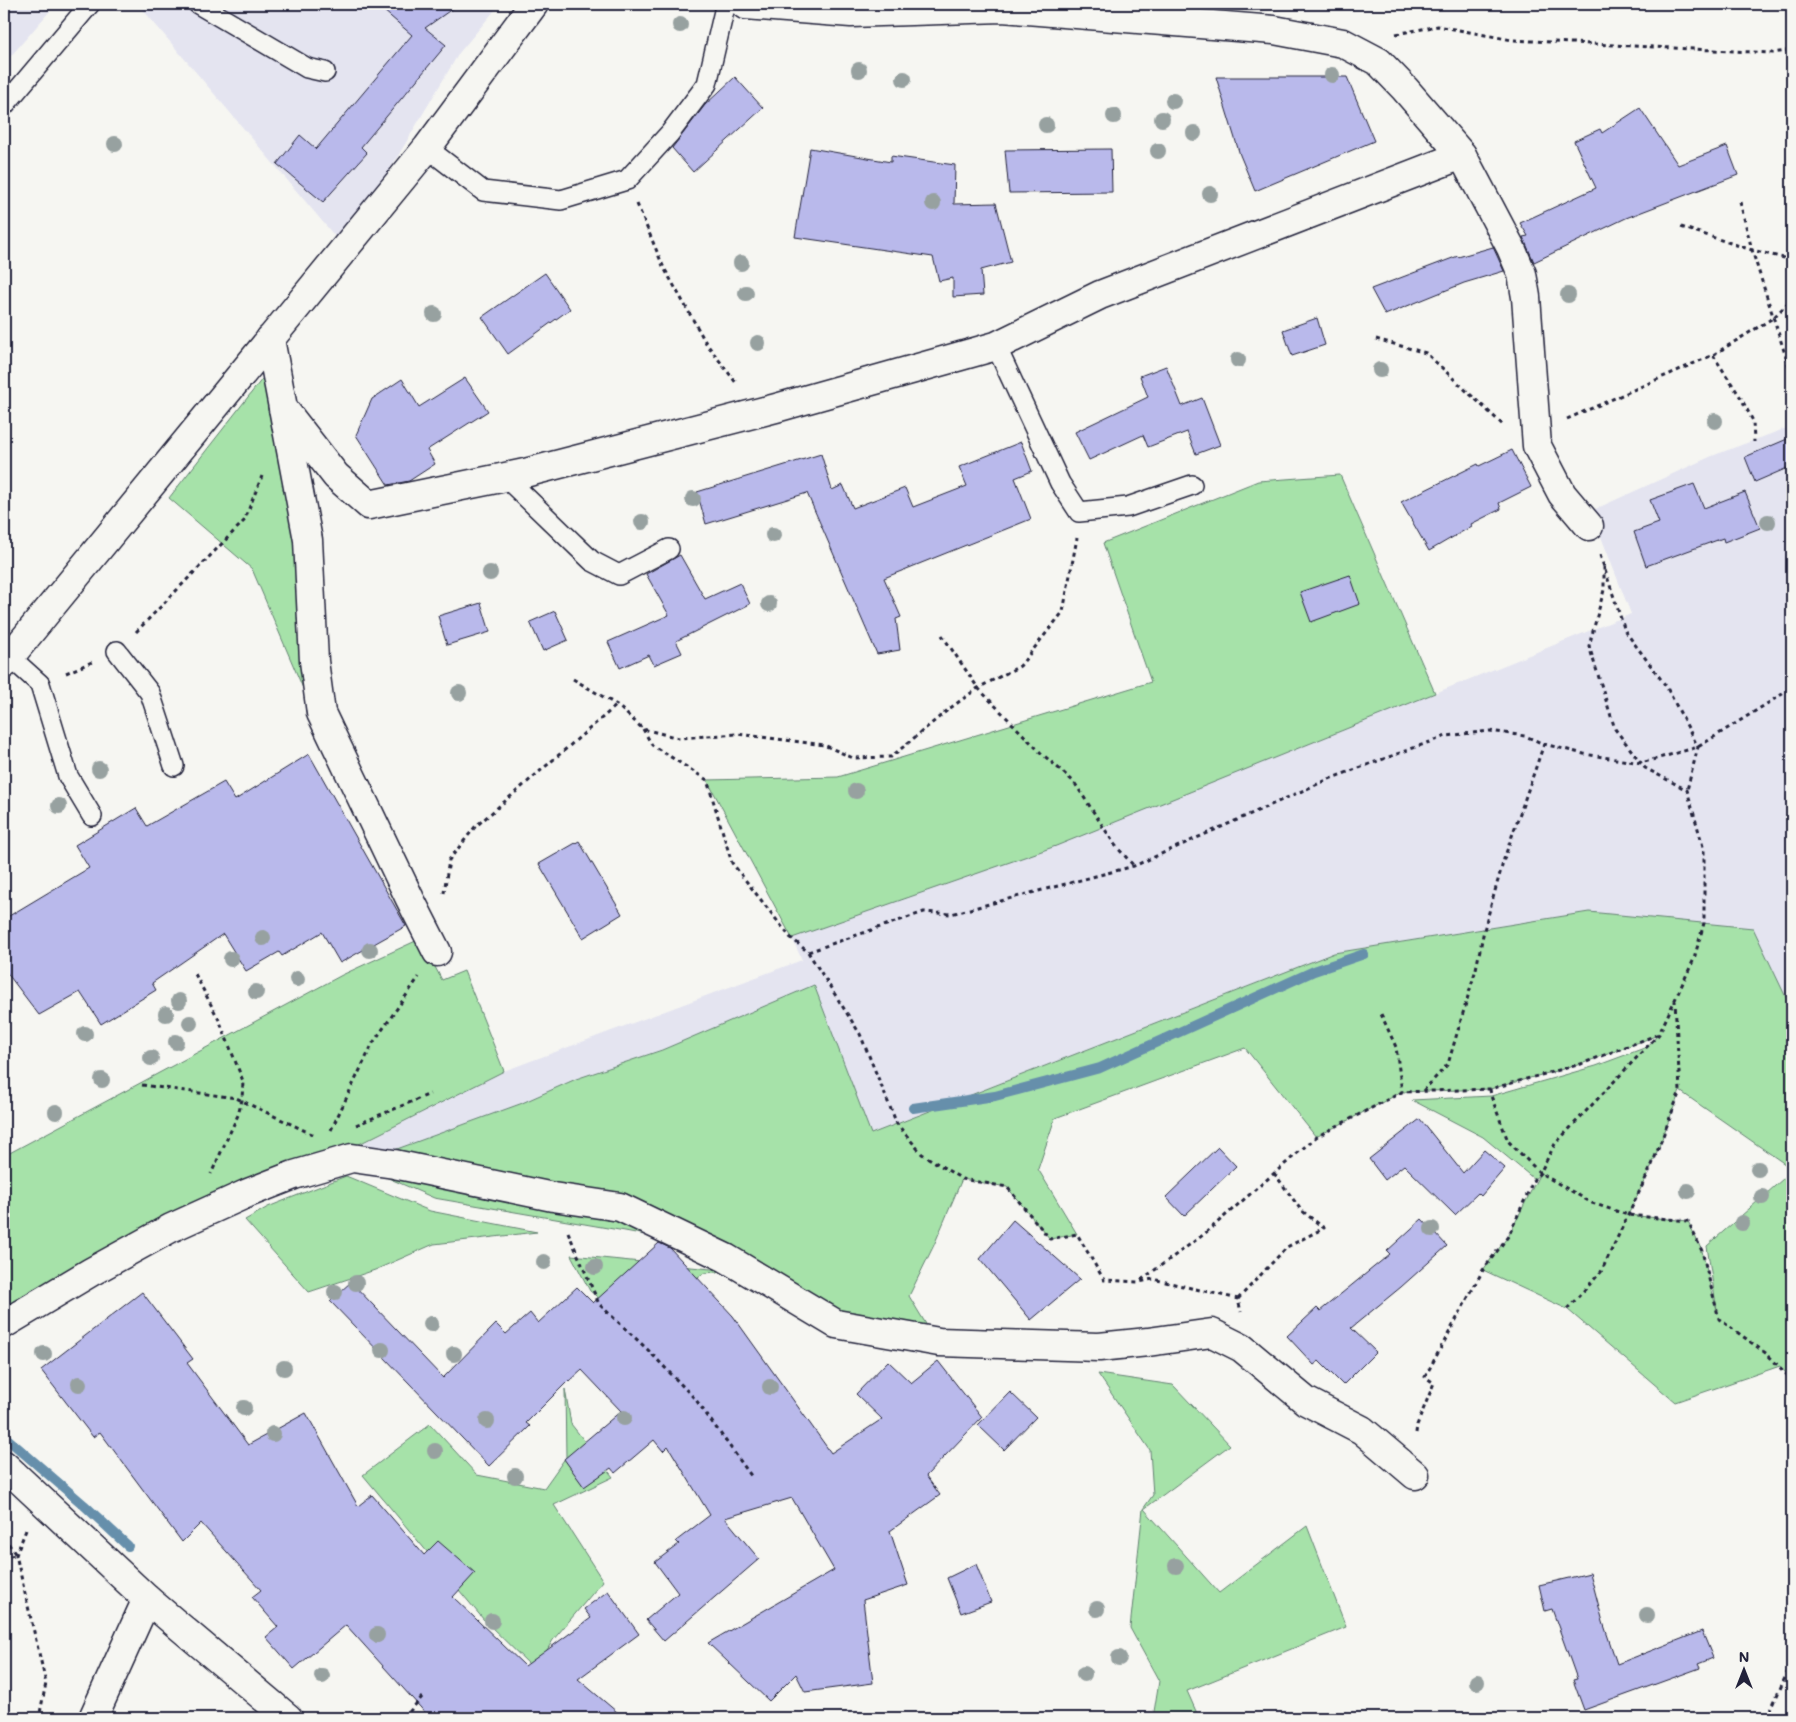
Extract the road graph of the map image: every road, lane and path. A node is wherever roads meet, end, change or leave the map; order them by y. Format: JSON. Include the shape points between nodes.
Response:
{"nodes":[{"id":1,"x":198,"y":4,"type":"edge"},
{"id":2,"x":534,"y":4,"type":"edge"},
{"id":3,"x":728,"y":4,"type":"edge"},
{"id":4,"x":745,"y":4,"type":"edge"},
{"id":5,"x":84,"y":6,"type":"edge"},
{"id":6,"x":1391,"y":34,"type":"dead end"},
{"id":7,"x":1792,"y":50,"type":"edge"},
{"id":8,"x":325,"y":72,"type":"dead end"},
{"id":9,"x":4,"y":106,"type":"edge"},
{"id":10,"x":427,"y":148,"type":"junction"},
{"id":11,"x":1462,"y":155,"type":"junction"},
{"id":12,"x":627,"y":180,"type":"junction"},
{"id":13,"x":1740,"y":202,"type":"dead end"},
{"id":14,"x":1681,"y":227,"type":"dead end"},
{"id":15,"x":1752,"y":250,"type":"junction"},
{"id":16,"x":1792,"y":260,"type":"edge"},
{"id":17,"x":1792,"y":299,"type":"edge"},
{"id":18,"x":1773,"y":318,"type":"junction"},
{"id":19,"x":270,"y":339,"type":"junction"},
{"id":20,"x":1376,"y":339,"type":"dead end"},
{"id":21,"x":996,"y":346,"type":"junction"},
{"id":22,"x":1713,"y":355,"type":"junction"},
{"id":23,"x":1792,"y":375,"type":"edge"},
{"id":24,"x":740,"y":389,"type":"dead end"},
{"id":25,"x":283,"y":408,"type":"junction"},
{"id":26,"x":1507,"y":429,"type":"dead end"},
{"id":27,"x":1536,"y":432,"type":"junction"},
{"id":28,"x":1754,"y":442,"type":"dead end"},
{"id":29,"x":265,"y":468,"type":"dead end"},
{"id":30,"x":504,"y":476,"type":"junction"},
{"id":31,"x":1192,"y":485,"type":"dead end"},
{"id":32,"x":1079,"y":512,"type":"junction"},
{"id":33,"x":1589,"y":526,"type":"joint"},
{"id":34,"x":669,"y":549,"type":"dead end"},
{"id":35,"x":1604,"y":566,"type":"junction"},
{"id":36,"x":942,"y":635,"type":"dead end"},
{"id":37,"x":117,"y":651,"type":"junction"},
{"id":38,"x":7,"y":660,"type":"edge"},
{"id":39,"x":573,"y":679,"type":"dead end"},
{"id":40,"x":40,"y":684,"type":"junction"},
{"id":41,"x":978,"y":688,"type":"junction"},
{"id":42,"x":1792,"y":688,"type":"edge"},
{"id":43,"x":617,"y":705,"type":"junction"},
{"id":44,"x":643,"y":729,"type":"junction"},
{"id":45,"x":1544,"y":744,"type":"junction"},
{"id":46,"x":1698,"y":747,"type":"junction"},
{"id":47,"x":1641,"y":763,"type":"junction"},
{"id":48,"x":174,"y":766,"type":"dead end"},
{"id":49,"x":1687,"y":790,"type":"junction"},
{"id":50,"x":92,"y":816,"type":"dead end"},
{"id":51,"x":1134,"y":866,"type":"junction"},
{"id":52,"x":410,"y":899,"type":"junction"},
{"id":53,"x":437,"y":952,"type":"joint"},
{"id":54,"x":808,"y":952,"type":"junction"},
{"id":55,"x":195,"y":974,"type":"dead end"},
{"id":56,"x":1675,"y":1000,"type":"junction"},
{"id":57,"x":1382,"y":1014,"type":"dead end"},
{"id":58,"x":1659,"y":1034,"type":"junction"},
{"id":59,"x":142,"y":1085,"type":"dead end"},
{"id":60,"x":1490,"y":1089,"type":"junction"},
{"id":61,"x":1422,"y":1091,"type":"junction"},
{"id":62,"x":1402,"y":1092,"type":"junction"},
{"id":63,"x":430,"y":1094,"type":"dead end"},
{"id":64,"x":242,"y":1100,"type":"junction"},
{"id":65,"x":350,"y":1127,"type":"dead end"},
{"id":66,"x":335,"y":1133,"type":"dead end"},
{"id":67,"x":322,"y":1135,"type":"dead end"},
{"id":68,"x":1274,"y":1174,"type":"junction"},
{"id":69,"x":1540,"y":1174,"type":"junction"},
{"id":70,"x":209,"y":1179,"type":"dead end"},
{"id":71,"x":554,"y":1197,"type":"junction"},
{"id":72,"x":1628,"y":1215,"type":"junction"},
{"id":73,"x":1139,"y":1282,"type":"junction"},
{"id":74,"x":1238,"y":1299,"type":"junction"},
{"id":75,"x":1568,"y":1309,"type":"dead end"},
{"id":76,"x":1242,"y":1314,"type":"dead end"},
{"id":77,"x":4,"y":1324,"type":"edge"},
{"id":78,"x":1792,"y":1380,"type":"edge"},
{"id":79,"x":4,"y":1465,"type":"edge"},
{"id":80,"x":1415,"y":1475,"type":"joint"},
{"id":81,"x":752,"y":1477,"type":"dead end"},
{"id":82,"x":39,"y":1498,"type":"junction"},
{"id":83,"x":4,"y":1537,"type":"edge"},
{"id":84,"x":16,"y":1555,"type":"junction"},
{"id":85,"x":4,"y":1557,"type":"edge"},
{"id":86,"x":147,"y":1599,"type":"junction"},
{"id":87,"x":1792,"y":1662,"type":"edge"},
{"id":88,"x":422,"y":1697,"type":"dead end"},
{"id":89,"x":39,"y":1718,"type":"edge"},
{"id":90,"x":93,"y":1718,"type":"edge"},
{"id":91,"x":288,"y":1718,"type":"edge"},
{"id":92,"x":404,"y":1718,"type":"edge"},
{"id":93,"x":1767,"y":1718,"type":"edge"}],
"edges":[{"from":1,"to":8,"type":"lane","via":[[307,68]]},
{"from":2,"to":10,"type":"street"},
{"from":3,"to":12,"type":"lane","via":[[707,84],[670,133]]},
{"from":4,"to":11,"type":"street","via":[[851,13],[1002,8],[1274,30],[1344,42],[1379,62]]},
{"from":5,"to":9,"type":"lane"},
{"from":6,"to":7,"type":"path","via":[[1438,26],[1512,40],[1773,53]]},
{"from":10,"to":12,"type":"lane","via":[[483,191],[561,200]]},
{"from":10,"to":19,"type":"street"},
{"from":11,"to":21,"type":"street","via":[[1100,295]]},
{"from":11,"to":27,"type":"street","via":[[1522,274]]},
{"from":12,"to":24,"type":"path","via":[[663,266],[706,343]]},
{"from":13,"to":15,"type":"path"},
{"from":14,"to":15,"type":"path"},
{"from":15,"to":16,"type":"path"},
{"from":15,"to":18,"type":"path"},
{"from":17,"to":18,"type":"path"},
{"from":18,"to":22,"type":"path"},
{"from":18,"to":23,"type":"path"},
{"from":19,"to":25,"type":"street"},
{"from":19,"to":38,"type":"street"},
{"from":20,"to":26,"type":"path","via":[[1426,353]]},
{"from":21,"to":30,"type":"street","via":[[766,410]]},
{"from":21,"to":32,"type":"lane","via":[[1060,483]]},
{"from":22,"to":27,"type":"path"},
{"from":22,"to":28,"type":"path","via":[[1753,421]]},
{"from":25,"to":30,"type":"street","via":[[336,476],[369,505]]},
{"from":25,"to":52,"type":"street","via":[[308,540],[314,661],[321,714]]},
{"from":27,"to":33,"type":"street","via":[[1537,446],[1562,494]]},
{"from":29,"to":37,"type":"path","via":[[244,521]]},
{"from":30,"to":34,"type":"lane","via":[[592,561],[619,575]]},
{"from":31,"to":32,"type":"lane","via":[[1128,507]]},
{"from":32,"to":41,"type":"path","via":[[1077,545],[1063,612],[1020,666]]},
{"from":33,"to":35,"type":"path"},
{"from":35,"to":46,"type":"path","via":[[1625,631],[1666,686]]},
{"from":35,"to":47,"type":"path","via":[[1604,590],[1588,646],[1615,729]]},
{"from":36,"to":41,"type":"path"},
{"from":37,"to":40,"type":"path"},
{"from":37,"to":48,"type":"lane","via":[[150,692]]},
{"from":38,"to":40,"type":"lane"},
{"from":39,"to":43,"type":"path"},
{"from":40,"to":50,"type":"lane","via":[[68,776]]},
{"from":41,"to":44,"type":"path","via":[[892,757],[854,758],[824,745],[737,734],[679,738]]},
{"from":41,"to":51,"type":"path","via":[[1074,782],[1115,845]]},
{"from":42,"to":46,"type":"path"},
{"from":43,"to":44,"type":"path"},
{"from":43,"to":52,"type":"path","via":[[474,827],[449,860],[443,900]]},
{"from":44,"to":54,"type":"path","via":[[652,745],[707,780],[732,863],[790,937]]},
{"from":45,"to":47,"type":"path"},
{"from":45,"to":51,"type":"path","via":[[1525,736],[1490,732],[1446,736],[1330,779]]},
{"from":45,"to":61,"type":"path","via":[[1504,859],[1448,1064]]},
{"from":46,"to":47,"type":"path"},
{"from":46,"to":49,"type":"path"},
{"from":47,"to":49,"type":"path"},
{"from":49,"to":56,"type":"path","via":[[1704,850],[1704,923],[1694,959]]},
{"from":51,"to":54,"type":"path","via":[[950,914],[924,912]]},
{"from":52,"to":53,"type":"street"},
{"from":53,"to":66,"type":"path","via":[[373,1043],[329,1134]]},
{"from":54,"to":73,"type":"path","via":[[860,1034],[897,1124],[922,1154],[962,1179],[1007,1187],[1050,1239],[1077,1234],[1104,1280]]},
{"from":55,"to":64,"type":"path","via":[[220,1022],[243,1081]]},
{"from":56,"to":58,"type":"path"},
{"from":56,"to":72,"type":"path","via":[[1680,1091],[1652,1165]]},
{"from":57,"to":62,"type":"path","via":[[1396,1047]]},
{"from":58,"to":60,"type":"path","via":[[1581,1064]]},
{"from":58,"to":69,"type":"path","via":[[1555,1144]]},
{"from":59,"to":64,"type":"path"},
{"from":60,"to":61,"type":"path"},
{"from":60,"to":69,"type":"path","via":[[1508,1141]]},
{"from":61,"to":62,"type":"path"},
{"from":62,"to":68,"type":"path","via":[[1316,1137]]},
{"from":63,"to":65,"type":"path"},
{"from":64,"to":67,"type":"path","via":[[314,1135]]},
{"from":64,"to":70,"type":"path"},
{"from":68,"to":73,"type":"path","via":[[1203,1235]]},
{"from":68,"to":74,"type":"path","via":[[1301,1210],[1324,1228],[1287,1247]]},
{"from":69,"to":72,"type":"path","via":[[1592,1202]]},
{"from":69,"to":80,"type":"path","via":[[1534,1179],[1509,1235],[1483,1270],[1425,1377],[1434,1383],[1417,1425]]},
{"from":71,"to":77,"type":"street","via":[[352,1158],[294,1175],[171,1228]]},
{"from":71,"to":80,"type":"street","via":[[620,1207],[726,1258],[836,1324],[939,1342],[1099,1347],[1212,1333],[1242,1348],[1306,1401],[1362,1430]]},
{"from":71,"to":81,"type":"path","via":[[598,1304],[696,1400]]},
{"from":72,"to":75,"type":"path","via":[[1601,1272]]},
{"from":72,"to":78,"type":"path","via":[[1688,1221],[1702,1251],[1719,1319],[1768,1354]]},
{"from":73,"to":74,"type":"path","via":[[1153,1279]]},
{"from":74,"to":76,"type":"path"},
{"from":79,"to":82,"type":"street"},
{"from":82,"to":84,"type":"path"},
{"from":82,"to":86,"type":"street"},
{"from":83,"to":84,"type":"path"},
{"from":84,"to":85,"type":"path"},
{"from":84,"to":89,"type":"path","via":[[46,1684]]},
{"from":86,"to":90,"type":"street"},
{"from":86,"to":91,"type":"street"},
{"from":87,"to":93,"type":"path"},
{"from":88,"to":92,"type":"path"}]}
